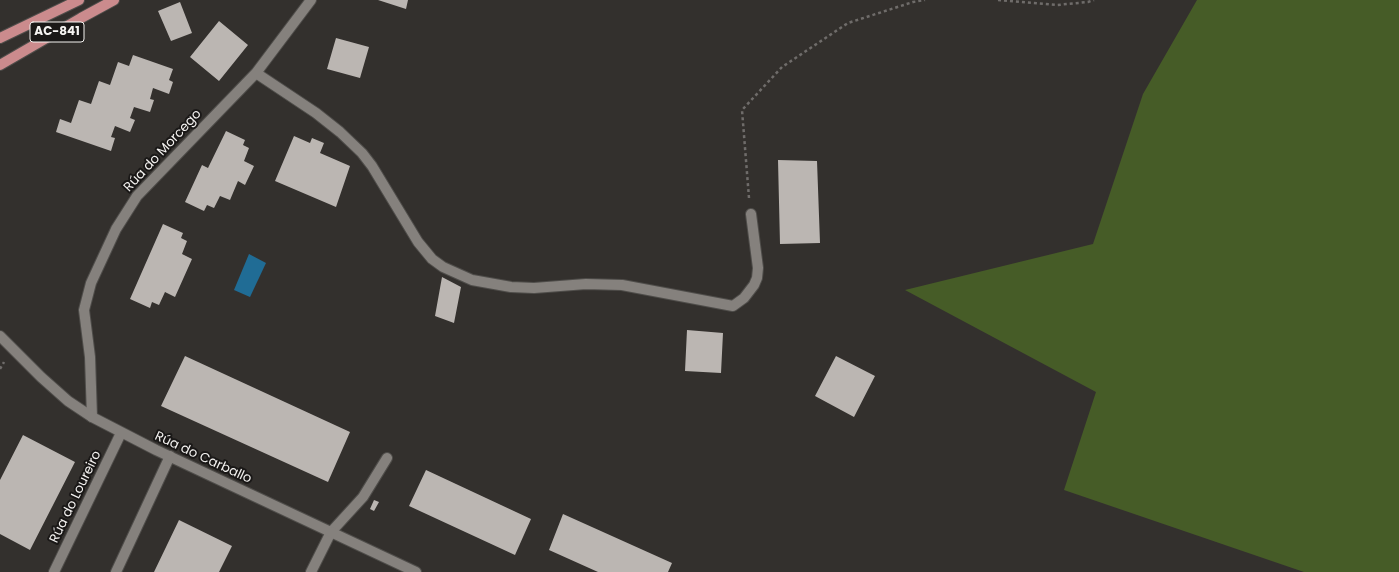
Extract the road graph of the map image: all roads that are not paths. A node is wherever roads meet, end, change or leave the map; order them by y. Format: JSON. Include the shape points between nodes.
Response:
{"nodes":[{"id":1,"x":105,"y":0,"type":"edge"},
{"id":2,"x":114,"y":0,"type":"edge"},
{"id":3,"x":311,"y":0,"type":"edge"},
{"id":4,"x":76,"y":1,"type":"edge"},
{"id":5,"x":81,"y":18,"type":"junction"},
{"id":6,"x":0,"y":38,"type":"edge"},
{"id":7,"x":0,"y":65,"type":"edge"},
{"id":8,"x":256,"y":73,"type":"junction"},
{"id":9,"x":751,"y":214,"type":"road end"},
{"id":10,"x":0,"y":336,"type":"edge"},
{"id":11,"x":92,"y":417,"type":"junction"},
{"id":12,"x":121,"y":433,"type":"junction"},
{"id":13,"x":170,"y":456,"type":"junction"},
{"id":14,"x":387,"y":458,"type":"dead end"},
{"id":15,"x":331,"y":532,"type":"junction"},
{"id":16,"x":54,"y":572,"type":"edge"},
{"id":17,"x":116,"y":572,"type":"edge"},
{"id":18,"x":311,"y":572,"type":"edge"},
{"id":19,"x":416,"y":572,"type":"edge"}],
"edges":[{"from":1,"to":5,"type":"street"},
{"from":2,"to":5,"type":"main road","number":"AC-841"},
{"from":3,"to":8,"type":"street","name":"Rúa do Morcego"},
{"from":4,"to":6,"type":"main road","number":"AC-841"},
{"from":5,"to":7,"type":"main road","number":"AC-841"},
{"from":8,"to":9,"type":"street","via":[[316,113],[362,153],[418,242],[432,259],[472,280],[534,288],[586,284],[622,285],[733,306],[744,298],[757,278]]},
{"from":8,"to":11,"type":"street","name":"Rúa do Morcego","via":[[137,196],[116,229],[91,283],[84,310],[90,356]]},
{"from":10,"to":11,"type":"street","name":"Rúa do Carballo","via":[[68,401]]},
{"from":11,"to":12,"type":"street","name":"Rúa do Carballo"},
{"from":12,"to":13,"type":"street","name":"Rúa do Carballo"},
{"from":12,"to":16,"type":"street","name":"Rúa do Loureiro"},
{"from":13,"to":15,"type":"street","name":"Rúa do Carballo"},
{"from":13,"to":17,"type":"street"},
{"from":14,"to":15,"type":"street","via":[[362,497]]},
{"from":15,"to":18,"type":"street"},
{"from":15,"to":19,"type":"street","name":"Rúa do Carballo"}]}
